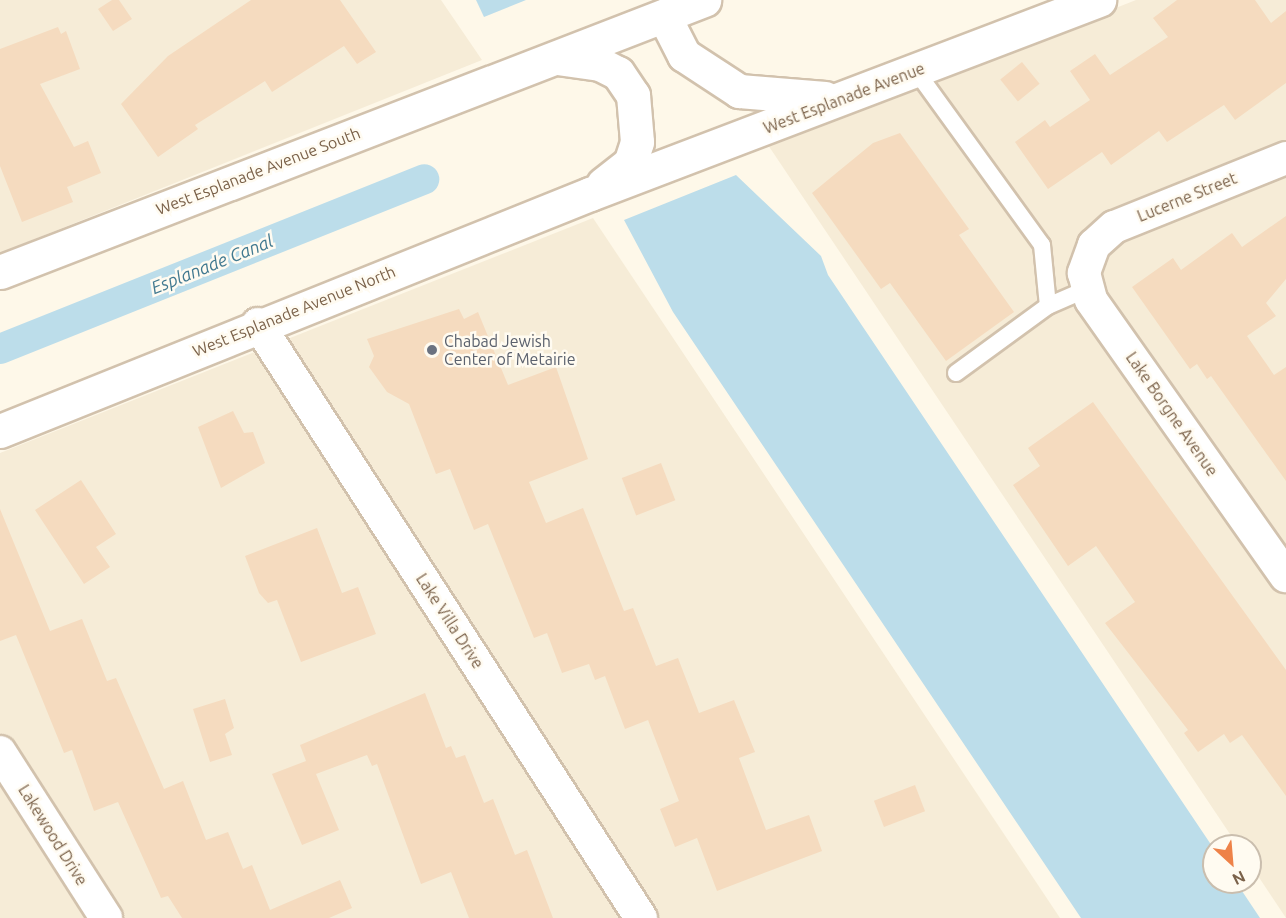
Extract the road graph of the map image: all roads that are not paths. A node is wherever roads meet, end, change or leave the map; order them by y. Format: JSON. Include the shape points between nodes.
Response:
{"nodes":[{"id":1,"x":704,"y":0,"type":"edge"},
{"id":2,"x":1099,"y":0,"type":"edge"},
{"id":3,"x":658,"y":8,"type":"edge"},
{"id":4,"x":553,"y":57,"type":"junction"},
{"id":5,"x":916,"y":71,"type":"junction"},
{"id":6,"x":848,"y":98,"type":"junction"},
{"id":7,"x":1286,"y":158,"type":"edge"},
{"id":8,"x":590,"y":194,"type":"junction"},
{"id":9,"x":0,"y":272,"type":"edge"},
{"id":10,"x":1087,"y":289,"type":"junction"},
{"id":11,"x":1048,"y":306,"type":"junction"},
{"id":12,"x":258,"y":324,"type":"junction"},
{"id":13,"x":956,"y":373,"type":"dead end"},
{"id":14,"x":0,"y":431,"type":"edge"},
{"id":15,"x":1286,"y":576,"type":"edge"},
{"id":16,"x":0,"y":752,"type":"edge"},
{"id":17,"x":106,"y":918,"type":"edge"},
{"id":18,"x":641,"y":918,"type":"edge"}],
"edges":[{"from":1,"to":3,"type":"main road"},
{"from":2,"to":5,"type":"main road","name":"West Esplanade Avenue"},
{"from":3,"to":4,"type":"main road"},
{"from":3,"to":6,"type":"main road","via":[[684,55],[739,91],[772,98]]},
{"from":4,"to":8,"type":"main road","via":[[600,64],[618,73],[633,95],[638,116],[630,163]]},
{"from":4,"to":9,"type":"main road","name":"West Esplanade Avenue South"},
{"from":5,"to":6,"type":"main road","name":"West Esplanade Avenue"},
{"from":5,"to":11,"type":"lane","via":[[1042,245]]},
{"from":6,"to":8,"type":"main road","name":"West Esplanade Avenue"},
{"from":7,"to":10,"type":"street","name":"Lucerne Street","via":[[1114,227],[1094,246],[1084,273]]},
{"from":8,"to":12,"type":"main road","name":"West Esplanade Avenue North"},
{"from":10,"to":11,"type":"lane"},
{"from":10,"to":15,"type":"street","name":"Lake Borgne Avenue"},
{"from":11,"to":13,"type":"lane"},
{"from":12,"to":14,"type":"main road","name":"West Esplanade Avenue North"},
{"from":12,"to":18,"type":"street","name":"Lake Villa Drive"},
{"from":16,"to":17,"type":"street","name":"Lakewood Drive"}]}
